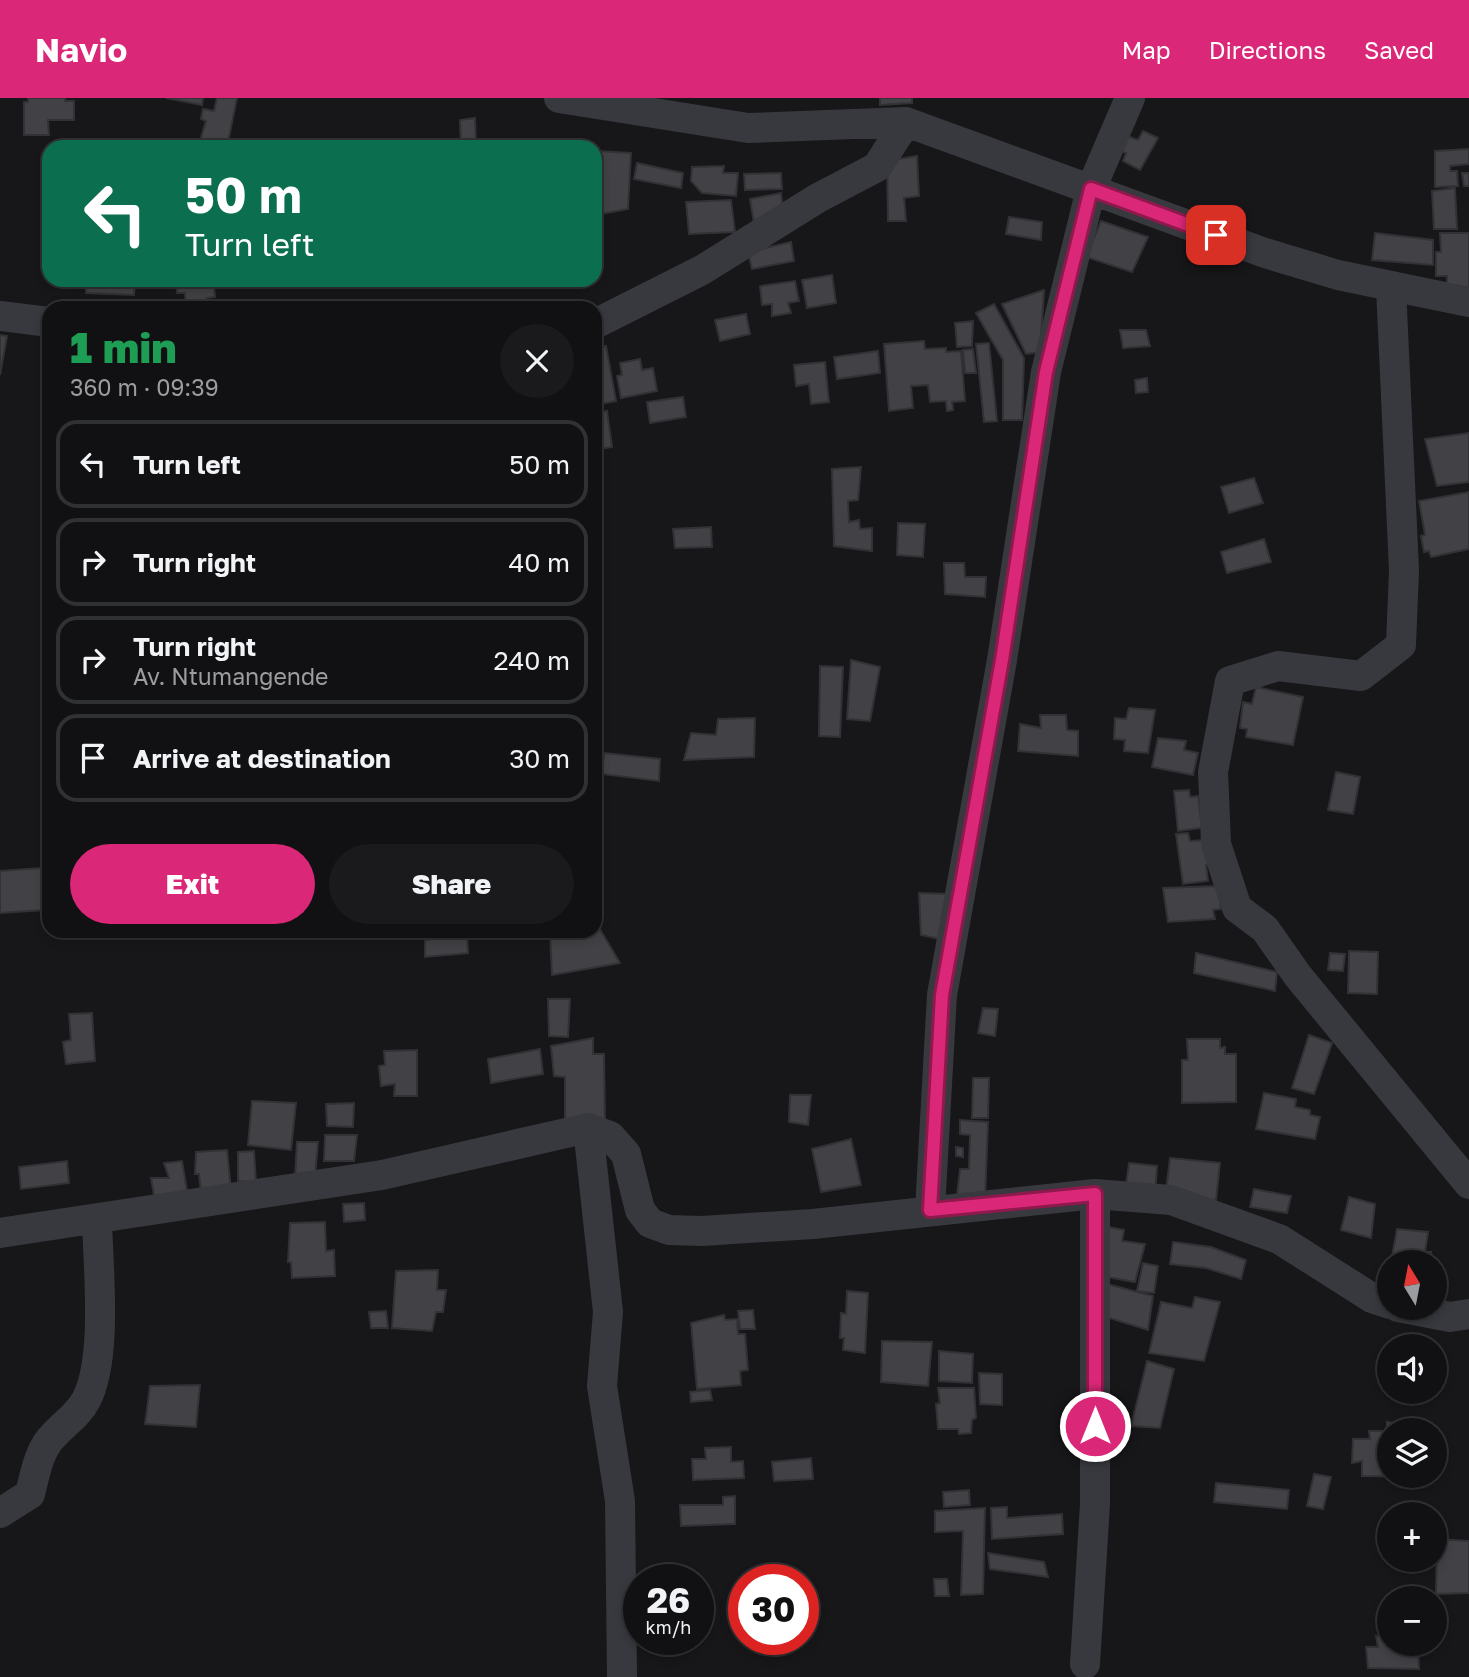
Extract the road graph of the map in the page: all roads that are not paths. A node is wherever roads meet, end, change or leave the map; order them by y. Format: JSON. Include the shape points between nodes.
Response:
{"nodes":[{"id":1,"x":559,"y":98,"type":"edge"},
{"id":2,"x":1130,"y":98,"type":"edge"},
{"id":3,"x":906,"y":122,"type":"junction"},
{"id":4,"x":1091,"y":189,"type":"junction"},
{"id":5,"x":1391,"y":287,"type":"junction"},
{"id":6,"x":1469,"y":302,"type":"edge"},
{"id":7,"x":0,"y":316,"type":"edge"},
{"id":8,"x":602,"y":320,"type":"edge"},
{"id":9,"x":42,"y":321,"type":"edge"},
{"id":10,"x":588,"y":1128,"type":"junction"},
{"id":11,"x":1469,"y":1184,"type":"edge"},
{"id":12,"x":1095,"y":1194,"type":"junction"},
{"id":13,"x":930,"y":1210,"type":"junction"},
{"id":14,"x":97,"y":1219,"type":"junction"},
{"id":15,"x":0,"y":1233,"type":"edge"},
{"id":16,"x":1377,"y":1300,"type":"edge"},
{"id":17,"x":1469,"y":1314,"type":"edge"},
{"id":18,"x":1447,"y":1316,"type":"edge"},
{"id":19,"x":0,"y":1513,"type":"edge"},
{"id":20,"x":1085,"y":1664,"type":"dead end"},
{"id":21,"x":622,"y":1677,"type":"edge"}],
"edges":[{"from":1,"to":3,"type":"street","via":[[748,128]]},
{"from":2,"to":4,"type":"street"},
{"from":3,"to":4,"type":"street"},
{"from":3,"to":8,"type":"street","via":[[877,167],[702,270]]},
{"from":4,"to":5,"type":"street","via":[[1265,253]]},
{"from":4,"to":13,"type":"street","via":[[1046,372],[1002,660],[942,995]]},
{"from":5,"to":6,"type":"street"},
{"from":5,"to":11,"type":"street","via":[[1404,558],[1401,645],[1361,676],[1278,666],[1230,681],[1213,772],[1216,844],[1237,908],[1265,929],[1298,976]]},
{"from":7,"to":9,"type":"street"},
{"from":10,"to":13,"type":"street","via":[[610,1136],[625,1154],[640,1210],[650,1223],[669,1230],[813,1224]]},
{"from":10,"to":14,"type":"street","via":[[382,1175]]},
{"from":10,"to":21,"type":"street","via":[[608,1312],[602,1386],[620,1501]]},
{"from":12,"to":13,"type":"street"},
{"from":12,"to":16,"type":"street","via":[[1171,1199],[1232,1219],[1279,1239]]},
{"from":12,"to":20,"type":"street","via":[[1095,1504]]},
{"from":14,"to":15,"type":"street"},
{"from":14,"to":19,"type":"street","via":[[96,1373],[86,1400],[52,1436],[37,1464],[30,1494]]},
{"from":17,"to":18,"type":"street"}]}
